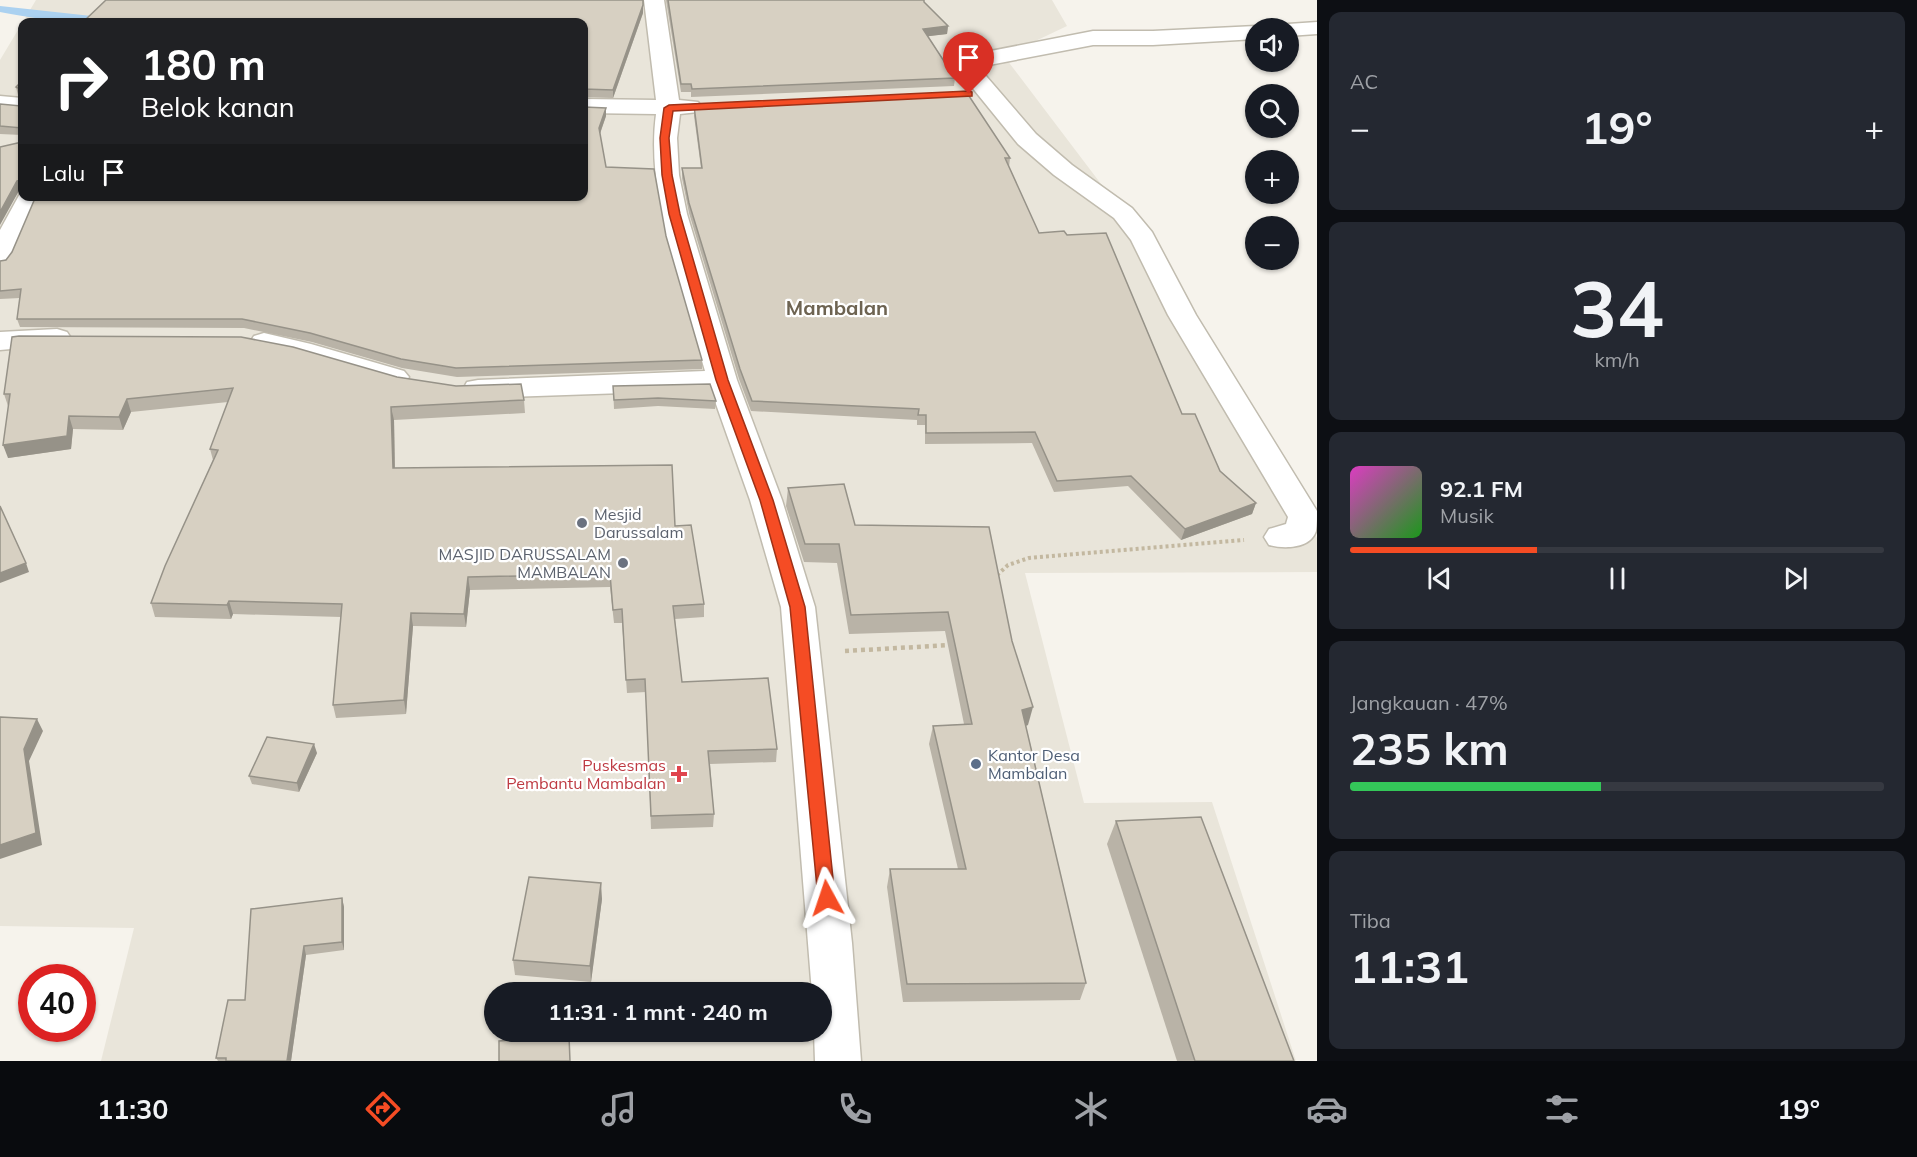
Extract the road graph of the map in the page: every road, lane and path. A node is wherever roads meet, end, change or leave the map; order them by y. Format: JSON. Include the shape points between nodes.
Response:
{"nodes":[{"id":1,"x":654,"y":0,"type":"edge"},
{"id":2,"x":1317,"y":28,"type":"edge"},
{"id":3,"x":1299,"y":29,"type":"edge"},
{"id":4,"x":1245,"y":33,"type":"edge"},
{"id":5,"x":988,"y":93,"type":"junction"},
{"id":6,"x":960,"y":95,"type":"edge"},
{"id":7,"x":0,"y":103,"type":"edge"},
{"id":8,"x":18,"y":105,"type":"edge"},
{"id":9,"x":588,"y":106,"type":"edge"},
{"id":10,"x":716,"y":106,"type":"edge"},
{"id":11,"x":669,"y":108,"type":"junction"},
{"id":12,"x":27,"y":201,"type":"edge"},
{"id":13,"x":0,"y":260,"type":"edge"},
{"id":14,"x":83,"y":338,"type":"edge"},
{"id":15,"x":233,"y":339,"type":"edge"},
{"id":16,"x":0,"y":341,"type":"edge"},
{"id":17,"x":722,"y":380,"type":"junction"},
{"id":18,"x":1281,"y":537,"type":"joint"},
{"id":19,"x":996,"y":584,"type":"edge"},
{"id":20,"x":954,"y":645,"type":"edge"},
{"id":21,"x":803,"y":653,"type":"junction"},
{"id":22,"x":838,"y":1061,"type":"edge"}],
"edges":[{"from":1,"to":11,"type":"street"},
{"from":2,"to":3,"type":"street"},
{"from":4,"to":5,"type":"street","via":[[1093,38],[975,61],[969,70]]},
{"from":5,"to":6,"type":"street"},
{"from":5,"to":18,"type":"street","via":[[1043,153],[1123,213],[1143,238],[1182,315],[1304,517],[1301,530]]},
{"from":7,"to":8,"type":"street"},
{"from":9,"to":11,"type":"street"},
{"from":10,"to":11,"type":"street"},
{"from":11,"to":17,"type":"street","via":[[664,138],[674,214]]},
{"from":12,"to":13,"type":"street"},
{"from":14,"to":16,"type":"street"},
{"from":15,"to":17,"type":"street","via":[[301,350],[399,379],[435,385],[486,388]]},
{"from":17,"to":21,"type":"street","via":[[777,535],[798,607]]},
{"from":18,"to":19,"type":"path","via":[[1029,558],[1002,568],[995,578]]},
{"from":20,"to":21,"type":"path"},
{"from":21,"to":22,"type":"street","via":[[831,943]]}]}
